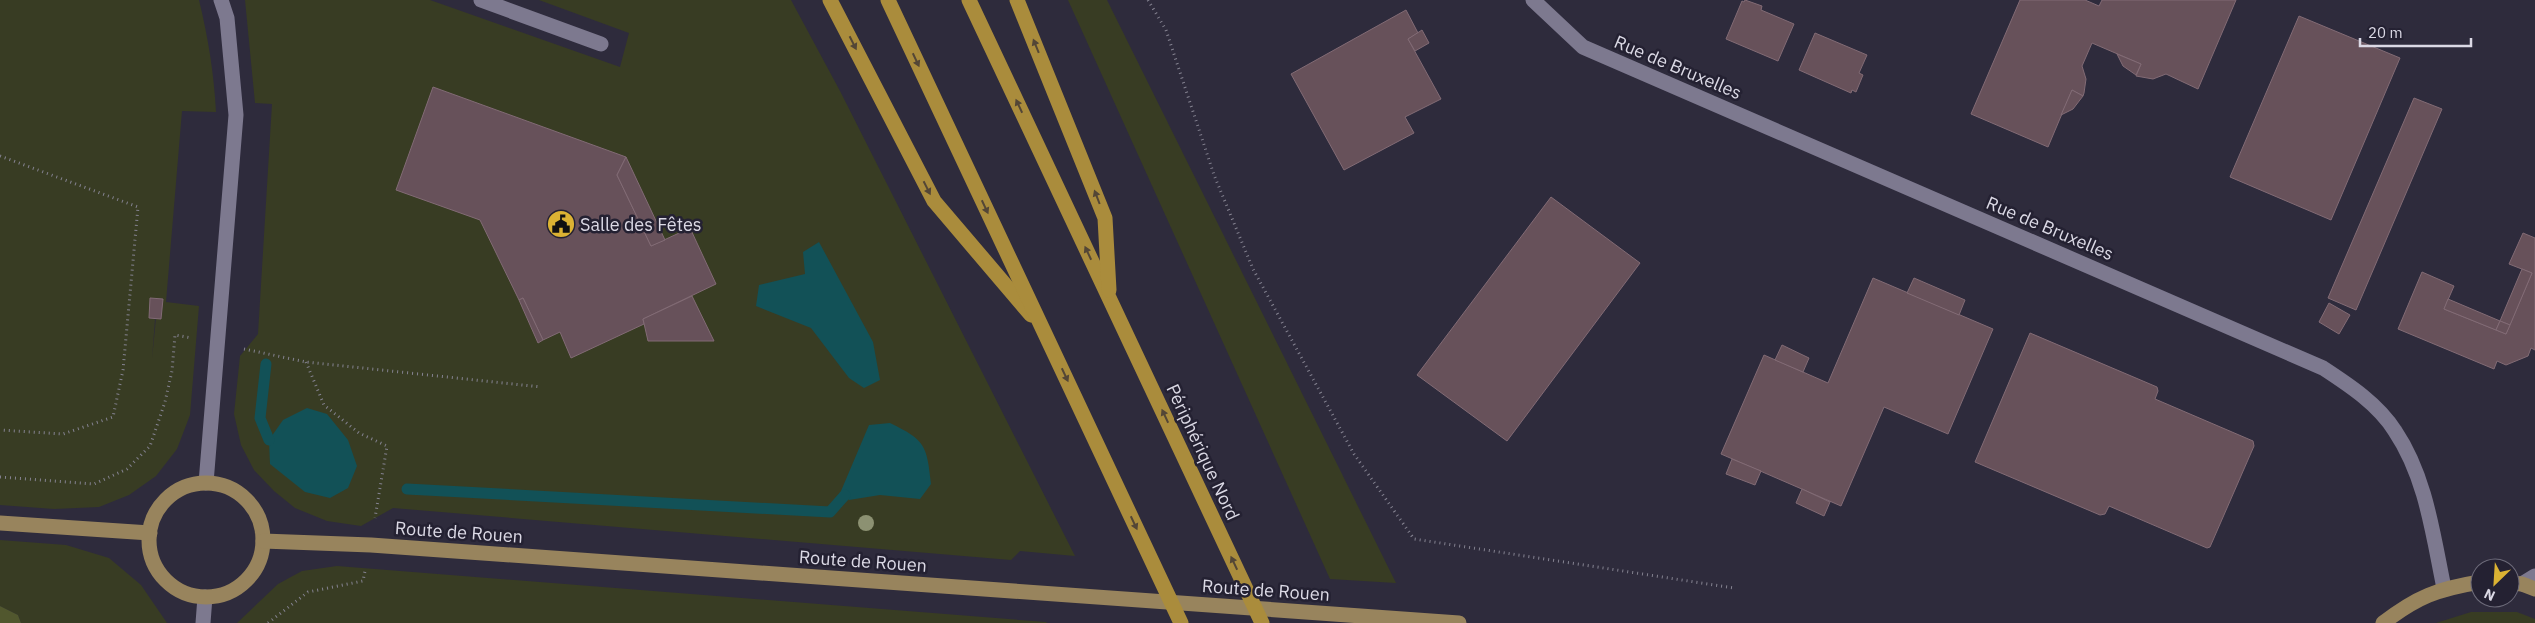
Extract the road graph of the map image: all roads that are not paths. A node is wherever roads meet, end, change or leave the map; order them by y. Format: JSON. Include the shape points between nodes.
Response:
{"nodes":[{"id":1,"x":221,"y":0,"type":"edge"},
{"id":2,"x":481,"y":0,"type":"edge"},
{"id":3,"x":830,"y":0,"type":"edge"},
{"id":4,"x":888,"y":0,"type":"edge"},
{"id":5,"x":969,"y":0,"type":"edge"},
{"id":6,"x":1017,"y":0,"type":"edge"},
{"id":7,"x":1533,"y":0,"type":"edge"},
{"id":8,"x":601,"y":44,"type":"dead end"},
{"id":9,"x":1109,"y":297,"type":"junction"},
{"id":10,"x":1044,"y":331,"type":"junction"},
{"id":11,"x":206,"y":483,"type":"junction"},
{"id":12,"x":0,"y":523,"type":"edge"},
{"id":13,"x":150,"y":533,"type":"junction"},
{"id":14,"x":263,"y":541,"type":"junction"},
{"id":15,"x":2535,"y":576,"type":"edge"},
{"id":16,"x":2470,"y":584,"type":"edge"},
{"id":17,"x":2522,"y":585,"type":"edge"},
{"id":18,"x":2444,"y":588,"type":"junction"},
{"id":19,"x":205,"y":597,"type":"junction"},
{"id":20,"x":203,"y":623,"type":"edge"},
{"id":21,"x":1181,"y":623,"type":"edge"},
{"id":22,"x":1262,"y":623,"type":"edge"},
{"id":23,"x":1459,"y":623,"type":"edge"},
{"id":24,"x":2383,"y":623,"type":"edge"}],
"edges":[{"from":1,"to":11,"type":"street","via":[[227,18],[236,115]]},
{"from":2,"to":8,"type":"street"},
{"from":3,"to":10,"type":"highway","one_way":true,"via":[[934,201]]},
{"from":4,"to":10,"type":"highway","one_way":true},
{"from":9,"to":5,"type":"highway","name":"Périphérique Nord","one_way":true},
{"from":9,"to":6,"type":"highway","one_way":true,"via":[[1105,218]]},
{"from":7,"to":18,"type":"street","name":"Rue de Bruxelles","via":[[1583,47],[2278,347],[2336,376],[2378,410],[2395,430],[2411,459],[2426,503]]},
{"from":22,"to":9,"type":"highway","name":"Périphérique Nord","one_way":true},
{"from":10,"to":21,"type":"highway","one_way":true},
{"from":11,"to":13,"type":"main road","via":[[174,492],[162,503]]},
{"from":11,"to":14,"type":"main road","via":[[234,490],[246,500],[261,525]]},
{"from":12,"to":13,"type":"main road"},
{"from":13,"to":19,"type":"main road","via":[[150,552],[157,570],[186,594]]},
{"from":14,"to":19,"type":"main road","via":[[255,569],[246,580],[234,590]]},
{"from":14,"to":23,"type":"main road","name":"Route de Rouen","via":[[371,545]]},
{"from":15,"to":17,"type":"street"},
{"from":16,"to":18,"type":"main road"},
{"from":18,"to":24,"type":"main road","via":[[2410,602]]},
{"from":19,"to":20,"type":"street"}]}
